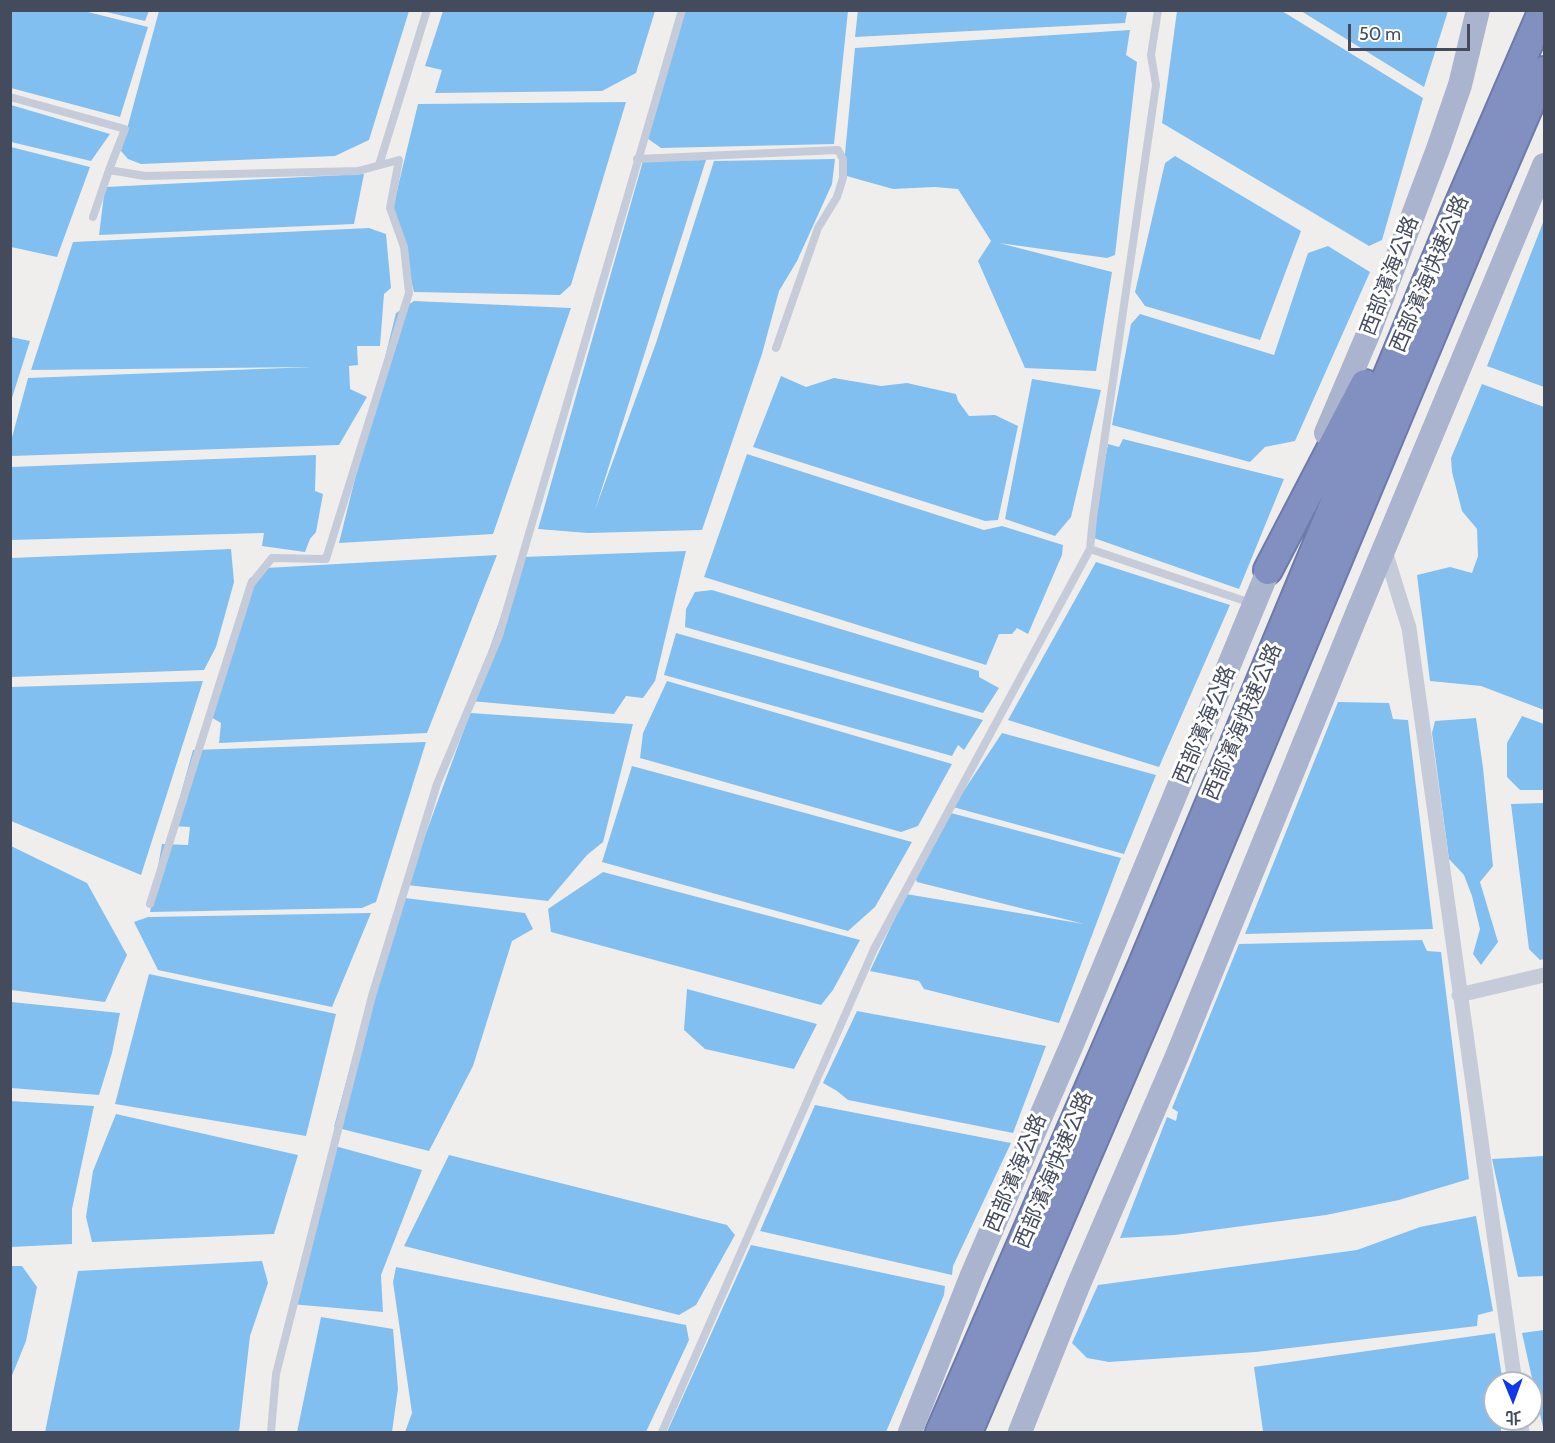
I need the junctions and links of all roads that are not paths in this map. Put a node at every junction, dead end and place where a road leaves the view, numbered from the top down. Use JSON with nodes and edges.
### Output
{"nodes":[{"id":1,"x":427,"y":10,"type":"edge"},
{"id":2,"x":682,"y":10,"type":"edge"},
{"id":3,"x":1158,"y":10,"type":"edge"},
{"id":4,"x":1478,"y":10,"type":"edge"},
{"id":5,"x":1542,"y":10,"type":"edge"},
{"id":6,"x":1545,"y":71,"type":"edge"},
{"id":7,"x":10,"y":97,"type":"edge"},
{"id":8,"x":637,"y":159,"type":"junction"},
{"id":9,"x":379,"y":165,"type":"junction"},
{"id":10,"x":1545,"y":165,"type":"edge"},
{"id":11,"x":109,"y":170,"type":"junction"},
{"id":12,"x":93,"y":217,"type":"dead end"},
{"id":13,"x":776,"y":348,"type":"dead end"},
{"id":14,"x":1384,"y":548,"type":"junction"},
{"id":15,"x":1090,"y":549,"type":"junction"},
{"id":16,"x":1268,"y":570,"type":"junction"},
{"id":17,"x":1255,"y":604,"type":"junction"},
{"id":18,"x":150,"y":904,"type":"dead end"},
{"id":19,"x":1545,"y":975,"type":"edge"},
{"id":20,"x":1459,"y":995,"type":"junction"},
{"id":21,"x":1513,"y":1371,"type":"edge"},
{"id":22,"x":271,"y":1432,"type":"edge"},
{"id":23,"x":662,"y":1432,"type":"edge"},
{"id":24,"x":910,"y":1432,"type":"edge"},
{"id":25,"x":940,"y":1432,"type":"edge"},
{"id":26,"x":968,"y":1432,"type":"edge"},
{"id":27,"x":1020,"y":1432,"type":"edge"}],
"edges":[{"from":1,"to":9,"type":"lane"},
{"from":2,"to":8,"type":"lane"},
{"from":3,"to":15,"type":"lane"},
{"from":4,"to":16,"type":"main road","name":"西部濱海公路"},
{"from":5,"to":16,"type":"highway"},
{"from":5,"to":25,"type":"highway","name":"西部濱海快速公路"},
{"from":6,"to":26,"type":"highway","name":"西部濱海快速公路"},
{"from":7,"to":11,"type":"lane"},
{"from":8,"to":13,"type":"lane"},
{"from":8,"to":22,"type":"lane"},
{"from":9,"to":11,"type":"lane"},
{"from":9,"to":18,"type":"lane"},
{"from":10,"to":14,"type":"main road"},
{"from":11,"to":12,"type":"lane"},
{"from":14,"to":20,"type":"street"},
{"from":14,"to":27,"type":"main road"},
{"from":15,"to":17,"type":"lane"},
{"from":15,"to":23,"type":"lane"},
{"from":16,"to":17,"type":"main road","name":"西部濱海公路"},
{"from":17,"to":24,"type":"main road","name":"西部濱海公路"},
{"from":19,"to":20,"type":"street"},
{"from":20,"to":21,"type":"street"}]}
